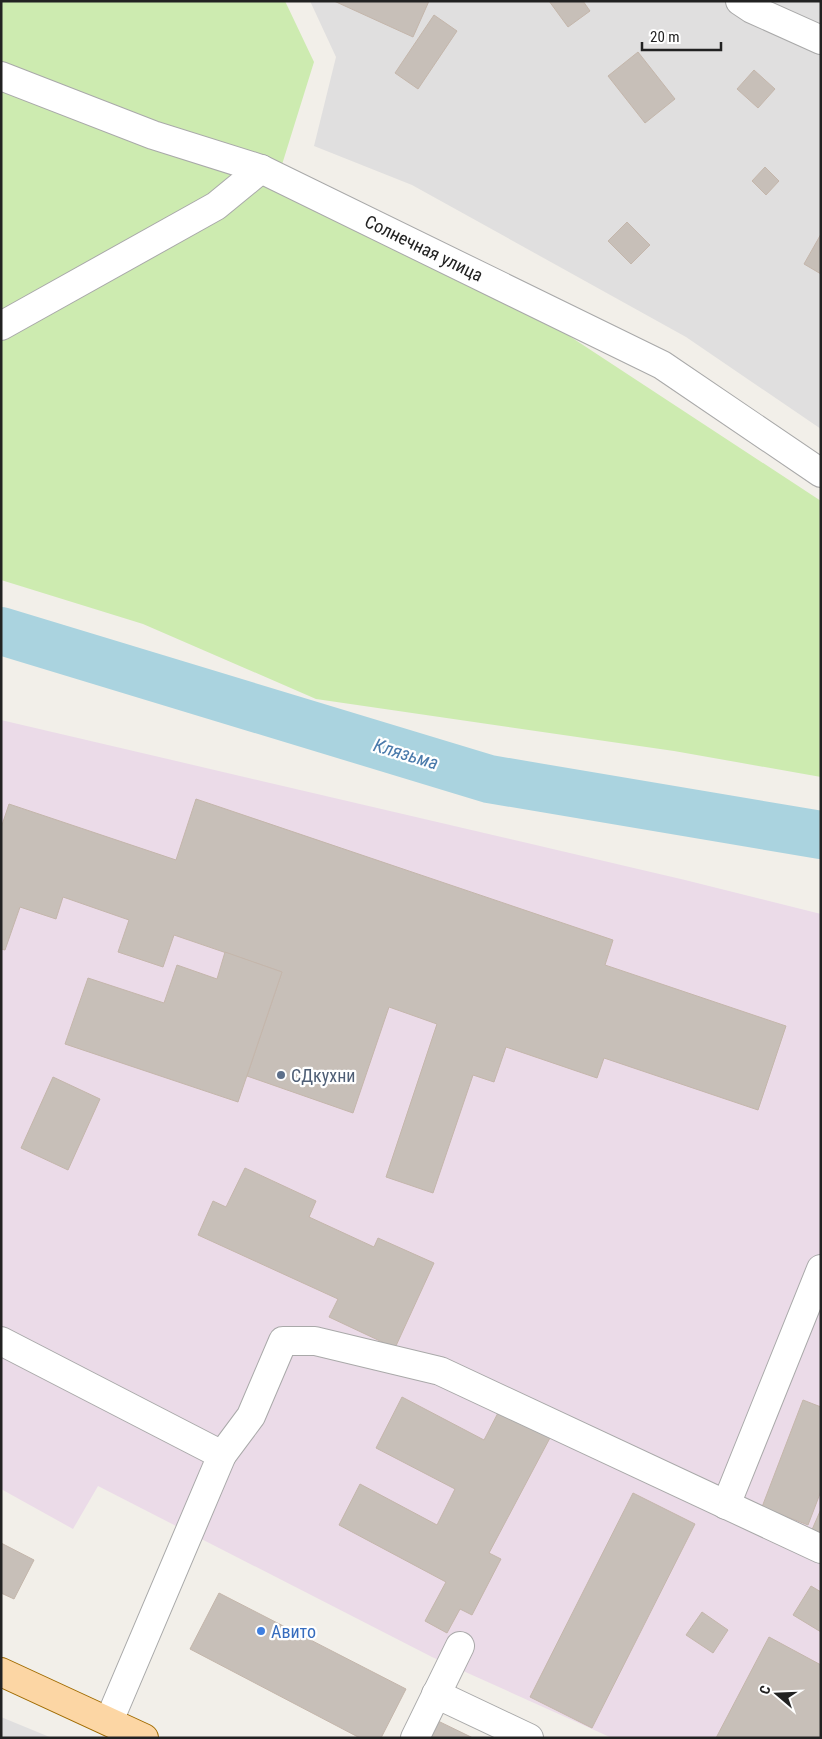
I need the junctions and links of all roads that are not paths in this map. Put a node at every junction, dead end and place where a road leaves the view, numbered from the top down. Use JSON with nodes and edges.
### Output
{"nodes":[{"id":1,"x":740,"y":1,"type":"edge"},
{"id":2,"x":821,"y":40,"type":"edge"},
{"id":3,"x":1,"y":76,"type":"edge"},
{"id":4,"x":261,"y":169,"type":"junction"},
{"id":5,"x":1,"y":326,"type":"edge"},
{"id":6,"x":821,"y":473,"type":"edge"},
{"id":7,"x":821,"y":1269,"type":"edge"},
{"id":8,"x":1,"y":1340,"type":"edge"},
{"id":9,"x":222,"y":1455,"type":"junction"},
{"id":10,"x":726,"y":1505,"type":"junction"},
{"id":11,"x":821,"y":1549,"type":"edge"},
{"id":12,"x":460,"y":1646,"type":"dead end"},
{"id":13,"x":1,"y":1672,"type":"edge"},
{"id":14,"x":436,"y":1694,"type":"junction"},
{"id":15,"x":109,"y":1721,"type":"junction"},
{"id":16,"x":144,"y":1738,"type":"edge"},
{"id":17,"x":415,"y":1738,"type":"edge"},
{"id":18,"x":529,"y":1738,"type":"edge"}],
"edges":[{"from":1,"to":2,"type":"street"},
{"from":3,"to":4,"type":"street","name":"Солнечная улица"},
{"from":4,"to":5,"type":"street"},
{"from":4,"to":6,"type":"street","name":"Солнечная улица"},
{"from":7,"to":10,"type":"street"},
{"from":8,"to":9,"type":"street"},
{"from":9,"to":10,"type":"street"},
{"from":9,"to":15,"type":"street"},
{"from":10,"to":11,"type":"street"},
{"from":12,"to":14,"type":"street"},
{"from":13,"to":15,"type":"main road"},
{"from":14,"to":17,"type":"street"},
{"from":14,"to":18,"type":"street"},
{"from":15,"to":16,"type":"main road"}]}
